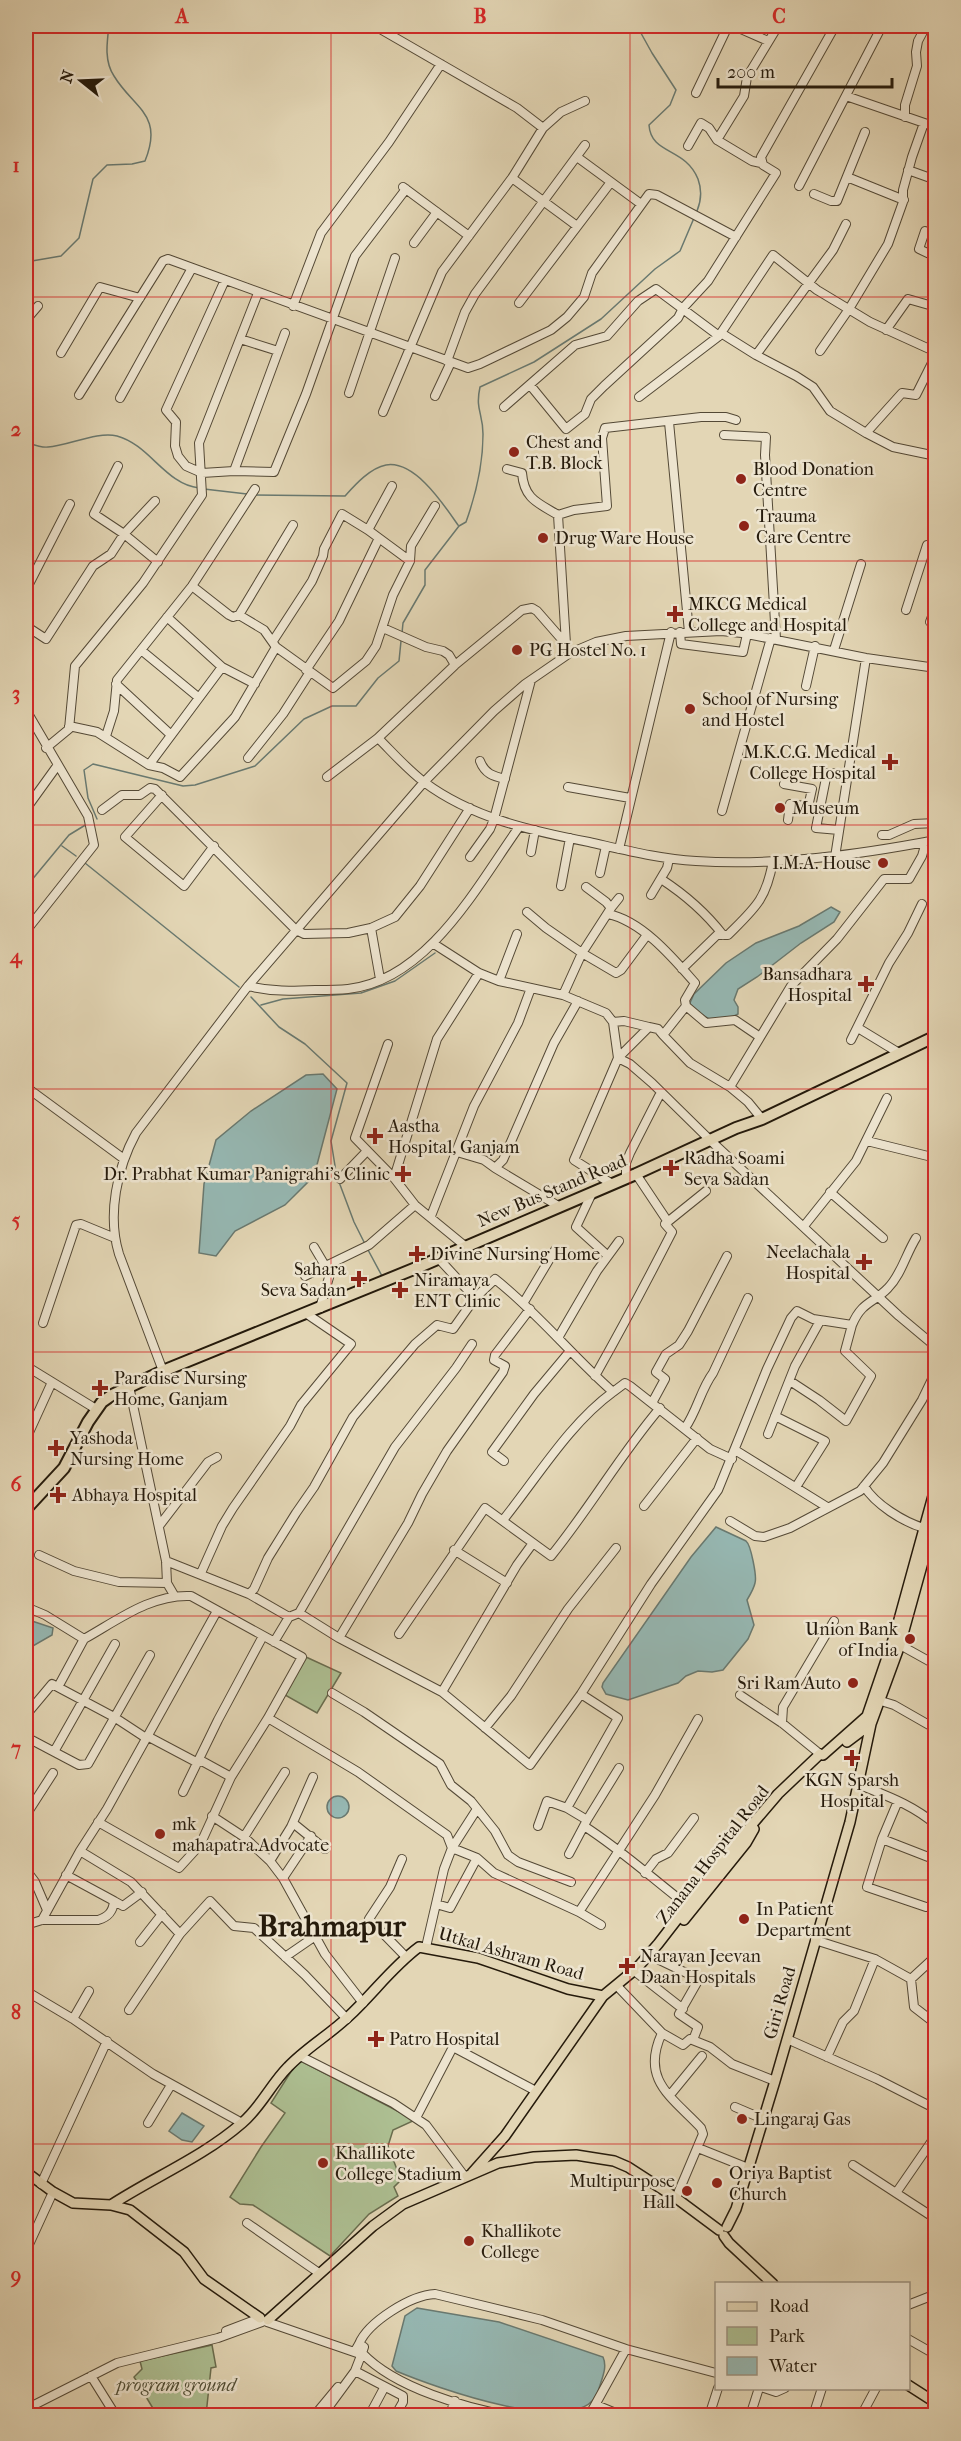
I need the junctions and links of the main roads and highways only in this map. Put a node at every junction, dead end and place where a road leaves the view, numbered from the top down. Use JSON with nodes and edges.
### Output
{"nodes":[{"id":1,"x":936,"y":1036,"type":"edge"},
{"id":2,"x":936,"y":1485,"type":"edge"},
{"id":3,"x":26,"y":1509,"type":"edge"},
{"id":4,"x":936,"y":1515,"type":"edge"},
{"id":5,"x":869,"y":1720,"type":"junction"},
{"id":6,"x":821,"y":1756,"type":"junction"},
{"id":7,"x":615,"y":1988,"type":"junction"},
{"id":8,"x":603,"y":1996,"type":"junction"},
{"id":9,"x":492,"y":2153,"type":"junction"},
{"id":10,"x":498,"y":2163,"type":"junction"},
{"id":11,"x":26,"y":2172,"type":"edge"},
{"id":12,"x":468,"y":2175,"type":"junction"},
{"id":13,"x":111,"y":2205,"type":"junction"},
{"id":14,"x":724,"y":2231,"type":"junction"},
{"id":15,"x":772,"y":2282,"type":"edge"},
{"id":16,"x":910,"y":2386,"type":"edge"},
{"id":17,"x":936,"y":2403,"type":"edge"}],
"edges":[{"from":1,"to":3,"type":"highway","name":"New Bus Stand Road"},
{"from":2,"to":5,"type":"main road"},
{"from":4,"to":5,"type":"main road"},
{"from":5,"to":6,"type":"main road"},
{"from":5,"to":14,"type":"main road","name":"Giri Road"},
{"from":6,"to":7,"type":"main road"},
{"from":6,"to":7,"type":"main road","name":"Zanana Hospital Road"},
{"from":7,"to":8,"type":"main road","name":"Zanana Hospital Road"},
{"from":8,"to":9,"type":"main road"},
{"from":8,"to":13,"type":"main road","name":"Utkal Ashram Road"},
{"from":9,"to":10,"type":"main road"},
{"from":9,"to":12,"type":"main road"},
{"from":10,"to":12,"type":"main road"},
{"from":10,"to":14,"type":"main road"},
{"from":11,"to":13,"type":"main road"},
{"from":12,"to":13,"type":"main road"},
{"from":14,"to":15,"type":"main road"},
{"from":16,"to":17,"type":"main road"}]}
